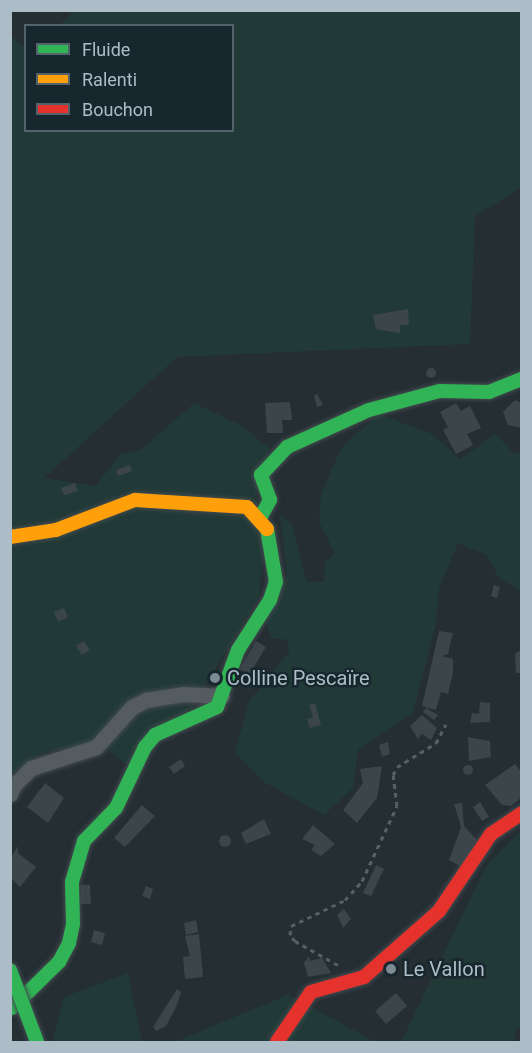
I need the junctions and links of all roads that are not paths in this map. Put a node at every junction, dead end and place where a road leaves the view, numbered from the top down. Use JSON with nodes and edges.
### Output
{"nodes":[{"id":1,"x":522,"y":379,"type":"edge"},
{"id":2,"x":260,"y":518,"type":"junction"},
{"id":3,"x":10,"y":537,"type":"edge"},
{"id":4,"x":222,"y":696,"type":"junction"},
{"id":5,"x":10,"y":794,"type":"edge"},
{"id":6,"x":522,"y":813,"type":"edge"},
{"id":7,"x":10,"y":970,"type":"edge"},
{"id":8,"x":10,"y":1009,"type":"edge"},
{"id":9,"x":37,"y":1042,"type":"edge"},
{"id":10,"x":277,"y":1042,"type":"edge"}],
"edges":[{"from":1,"to":2,"type":"main road"},
{"from":2,"to":3,"type":"main road"},
{"from":2,"to":4,"type":"main road"},
{"from":4,"to":5,"type":"street"},
{"from":4,"to":8,"type":"main road"},
{"from":6,"to":10,"type":"main road"},
{"from":7,"to":9,"type":"main road","bridge":true}]}
